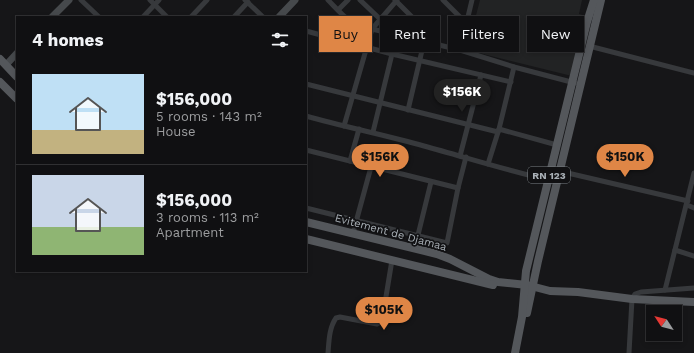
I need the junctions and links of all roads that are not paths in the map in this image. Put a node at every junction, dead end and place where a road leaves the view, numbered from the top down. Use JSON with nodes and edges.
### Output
{"nodes":[{"id":1,"x":69,"y":0,"type":"edge"},
{"id":2,"x":82,"y":0,"type":"edge"},
{"id":3,"x":150,"y":0,"type":"edge"},
{"id":4,"x":159,"y":0,"type":"edge"},
{"id":5,"x":207,"y":0,"type":"edge"},
{"id":6,"x":295,"y":0,"type":"edge"},
{"id":7,"x":328,"y":0,"type":"edge"},
{"id":8,"x":348,"y":0,"type":"edge"},
{"id":9,"x":360,"y":0,"type":"edge"},
{"id":10,"x":396,"y":0,"type":"edge"},
{"id":11,"x":443,"y":0,"type":"edge"},
{"id":12,"x":472,"y":0,"type":"edge"},
{"id":13,"x":594,"y":0,"type":"edge"},
{"id":14,"x":600,"y":0,"type":"edge"},
{"id":15,"x":247,"y":1,"type":"edge"},
{"id":16,"x":155,"y":5,"type":"junction"},
{"id":17,"x":338,"y":10,"type":"junction"},
{"id":18,"x":53,"y":16,"type":"edge"},
{"id":19,"x":98,"y":16,"type":"edge"},
{"id":20,"x":144,"y":16,"type":"edge"},
{"id":21,"x":167,"y":16,"type":"edge"},
{"id":22,"x":192,"y":16,"type":"edge"},
{"id":23,"x":235,"y":16,"type":"edge"},
{"id":24,"x":262,"y":16,"type":"edge"},
{"id":25,"x":281,"y":16,"type":"edge"},
{"id":26,"x":345,"y":16,"type":"edge"},
{"id":27,"x":383,"y":16,"type":"edge"},
{"id":28,"x":459,"y":16,"type":"edge"},
{"id":29,"x":469,"y":16,"type":"edge"},
{"id":30,"x":380,"y":19,"type":"joint"},
{"id":31,"x":372,"y":28,"type":"joint"},
{"id":32,"x":380,"y":30,"type":"edge"},
{"id":33,"x":307,"y":31,"type":"edge"},
{"id":34,"x":319,"y":35,"type":"edge"},
{"id":35,"x":441,"y":46,"type":"joint"},
{"id":36,"x":589,"y":46,"type":"junction"},
{"id":37,"x":448,"y":47,"type":"edge"},
{"id":38,"x":372,"y":49,"type":"edge"},
{"id":39,"x":366,"y":52,"type":"edge"},
{"id":40,"x":422,"y":52,"type":"edge"},
{"id":41,"x":466,"y":52,"type":"edge"},
{"id":42,"x":16,"y":54,"type":"edge"},
{"id":43,"x":392,"y":54,"type":"junction"},
{"id":44,"x":421,"y":61,"type":"junction"},
{"id":45,"x":3,"y":62,"type":"edge"},
{"id":46,"x":514,"y":67,"type":"junction"},
{"id":47,"x":694,"y":73,"type":"edge"},
{"id":48,"x":481,"y":75,"type":"junction"},
{"id":49,"x":16,"y":76,"type":"edge"},
{"id":50,"x":0,"y":82,"type":"edge"},
{"id":51,"x":511,"y":82,"type":"junction"},
{"id":52,"x":576,"y":83,"type":"junction"},
{"id":53,"x":307,"y":84,"type":"edge"},
{"id":54,"x":353,"y":96,"type":"junction"},
{"id":55,"x":16,"y":98,"type":"edge"},
{"id":56,"x":380,"y":103,"type":"junction"},
{"id":57,"x":408,"y":110,"type":"junction"},
{"id":58,"x":307,"y":116,"type":"edge"},
{"id":59,"x":468,"y":124,"type":"junction"},
{"id":60,"x":344,"y":126,"type":"junction"},
{"id":61,"x":359,"y":129,"type":"junction"},
{"id":62,"x":499,"y":131,"type":"junction"},
{"id":63,"x":373,"y":132,"type":"junction"},
{"id":64,"x":557,"y":144,"type":"junction"},
{"id":65,"x":307,"y":150,"type":"edge"},
{"id":66,"x":460,"y":156,"type":"junction"},
{"id":67,"x":466,"y":158,"type":"junction"},
{"id":68,"x":350,"y":161,"type":"junction"},
{"id":69,"x":488,"y":164,"type":"junction"},
{"id":70,"x":371,"y":167,"type":"junction"},
{"id":71,"x":559,"y":171,"type":"junction"},
{"id":72,"x":694,"y":173,"type":"edge"},
{"id":73,"x":548,"y":180,"type":"junction"},
{"id":74,"x":431,"y":182,"type":"junction"},
{"id":75,"x":557,"y":182,"type":"junction"},
{"id":76,"x":458,"y":188,"type":"junction"},
{"id":77,"x":687,"y":203,"type":"junction"},
{"id":78,"x":307,"y":208,"type":"edge"},
{"id":79,"x":694,"y":208,"type":"edge"},
{"id":80,"x":357,"y":220,"type":"junction"},
{"id":81,"x":307,"y":222,"type":"edge"},
{"id":82,"x":353,"y":233,"type":"junction"},
{"id":83,"x":418,"y":235,"type":"junction"},
{"id":84,"x":307,"y":239,"type":"edge"},
{"id":85,"x":675,"y":250,"type":"junction"},
{"id":86,"x":694,"y":256,"type":"edge"},
{"id":87,"x":392,"y":260,"type":"junction"},
{"id":88,"x":694,"y":288,"type":"edge"},
{"id":89,"x":529,"y":290,"type":"junction"},
{"id":90,"x":665,"y":290,"type":"junction"},
{"id":91,"x":632,"y":299,"type":"junction"},
{"id":92,"x":694,"y":302,"type":"edge"},
{"id":93,"x":328,"y":353,"type":"edge"},
{"id":94,"x":516,"y":353,"type":"edge"},
{"id":95,"x":520,"y":353,"type":"edge"},
{"id":96,"x":629,"y":353,"type":"edge"}],
"edges":[{"from":1,"to":18,"type":"street"},
{"from":2,"to":19,"type":"street"},
{"from":3,"to":16,"type":"street"},
{"from":4,"to":16,"type":"street"},
{"from":5,"to":22,"type":"street"},
{"from":6,"to":25,"type":"street"},
{"from":7,"to":17,"type":"street"},
{"from":8,"to":17,"type":"street"},
{"from":9,"to":30,"type":"street"},
{"from":10,"to":27,"type":"street"},
{"from":10,"to":35,"type":"street"},
{"from":11,"to":28,"type":"street"},
{"from":12,"to":29,"type":"street"},
{"from":13,"to":52,"type":"main road","number":"RN 123"},
{"from":14,"to":36,"type":"main road","number":"RN 123"},
{"from":15,"to":23,"type":"street"},
{"from":15,"to":24,"type":"street"},
{"from":16,"to":20,"type":"street"},
{"from":16,"to":21,"type":"street"},
{"from":17,"to":26,"type":"street"},
{"from":30,"to":31,"type":"street"},
{"from":31,"to":32,"type":"street"},
{"from":33,"to":34,"type":"street"},
{"from":35,"to":37,"type":"street"},
{"from":36,"to":47,"type":"street"},
{"from":36,"to":52,"type":"main road","number":"RN 123"},
{"from":38,"to":43,"type":"street"},
{"from":39,"to":54,"type":"street"},
{"from":40,"to":44,"type":"street"},
{"from":41,"to":46,"type":"street"},
{"from":42,"to":45,"type":"street"},
{"from":43,"to":44,"type":"street"},
{"from":43,"to":56,"type":"street"},
{"from":44,"to":48,"type":"street"},
{"from":44,"to":57,"type":"street"},
{"from":45,"to":49,"type":"main road"},
{"from":46,"to":51,"type":"street"},
{"from":46,"to":52,"type":"street"},
{"from":48,"to":51,"type":"street"},
{"from":48,"to":59,"type":"street"},
{"from":50,"to":55,"type":"main road"},
{"from":51,"to":62,"type":"street"},
{"from":52,"to":64,"type":"main road","number":"RN 123"},
{"from":52,"to":71,"type":"main road","number":"RN 123"},
{"from":53,"to":54,"type":"street"},
{"from":54,"to":56,"type":"street"},
{"from":54,"to":60,"type":"street"},
{"from":56,"to":57,"type":"street"},
{"from":56,"to":63,"type":"street"},
{"from":57,"to":59,"type":"street"},
{"from":58,"to":60,"type":"street"},
{"from":59,"to":62,"type":"street"},
{"from":59,"to":66,"type":"street"},
{"from":60,"to":61,"type":"street"},
{"from":61,"to":63,"type":"street"},
{"from":61,"to":68,"type":"street"},
{"from":62,"to":64,"type":"street"},
{"from":62,"to":69,"type":"street"},
{"from":63,"to":66,"type":"street"},
{"from":64,"to":73,"type":"main road","number":"RN 123"},
{"from":65,"to":68,"type":"street"},
{"from":66,"to":67,"type":"street"},
{"from":67,"to":69,"type":"street"},
{"from":67,"to":76,"type":"street"},
{"from":68,"to":70,"type":"street"},
{"from":69,"to":73,"type":"street"},
{"from":70,"to":74,"type":"street"},
{"from":70,"to":80,"type":"street"},
{"from":71,"to":75,"type":"main road","number":"RN 123"},
{"from":71,"to":77,"type":"street"},
{"from":72,"to":77,"type":"street"},
{"from":73,"to":75,"type":"street"},
{"from":73,"to":89,"type":"main road","number":"RN 123"},
{"from":74,"to":76,"type":"street"},
{"from":74,"to":83,"type":"street"},
{"from":75,"to":89,"type":"main road","number":"RN 123"},
{"from":76,"to":83,"type":"street"},
{"from":77,"to":79,"type":"street"},
{"from":77,"to":85,"type":"street"},
{"from":78,"to":80,"type":"street"},
{"from":80,"to":82,"type":"street"},
{"from":80,"to":83,"type":"street"},
{"from":81,"to":82,"type":"main road","name":"Evitement de Djamaa"},
{"from":82,"to":89,"type":"main road","name":"Evitement de Djamaa"},
{"from":84,"to":87,"type":"main road","name":"Evitement de Djamaa"},
{"from":85,"to":86,"type":"street"},
{"from":85,"to":90,"type":"street"},
{"from":87,"to":89,"type":"main road","name":"Evitement de Djamaa"},
{"from":87,"to":93,"type":"street"},
{"from":88,"to":90,"type":"street"},
{"from":89,"to":91,"type":"main road","name":"Evitement de Djamaa"},
{"from":89,"to":94,"type":"main road","number":"RN 123"},
{"from":89,"to":95,"type":"main road","number":"RN 123"},
{"from":90,"to":91,"type":"street"},
{"from":91,"to":92,"type":"main road","name":"Evitement de Djamaa"},
{"from":91,"to":96,"type":"street"}]}
